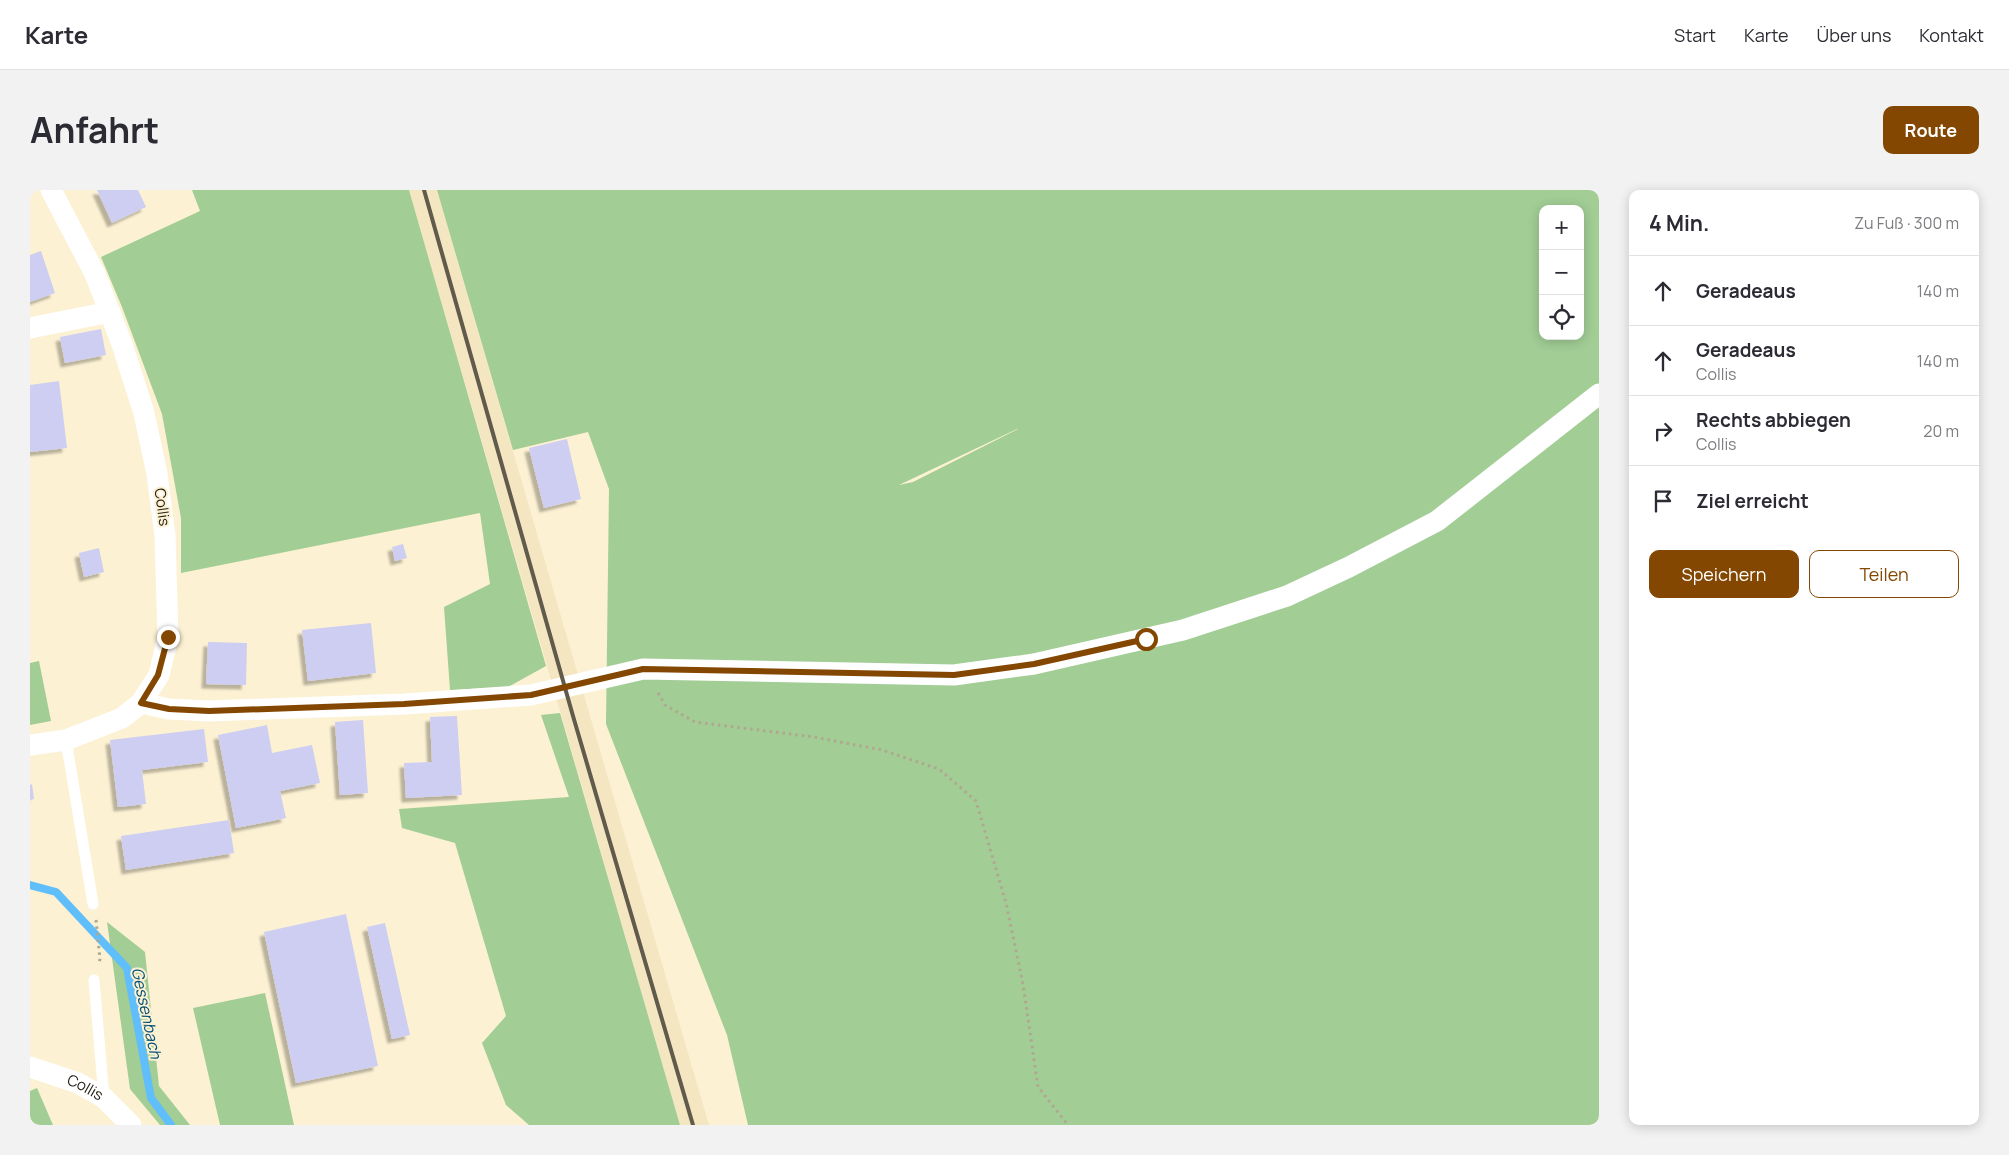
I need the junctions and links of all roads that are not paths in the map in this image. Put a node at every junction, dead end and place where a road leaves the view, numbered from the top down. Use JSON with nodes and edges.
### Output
{"nodes":[{"id":1,"x":50,"y":190,"type":"edge"},
{"id":2,"x":110,"y":312,"type":"junction"},
{"id":3,"x":30,"y":328,"type":"edge"},
{"id":4,"x":1599,"y":394,"type":"edge"},
{"id":5,"x":141,"y":703,"type":"junction"},
{"id":6,"x":66,"y":740,"type":"junction"},
{"id":7,"x":30,"y":745,"type":"edge"},
{"id":8,"x":93,"y":904,"type":"dead end"},
{"id":9,"x":94,"y":980,"type":"dead end"},
{"id":10,"x":30,"y":1067,"type":"edge"},
{"id":11,"x":104,"y":1098,"type":"junction"},
{"id":12,"x":131,"y":1125,"type":"edge"}],
"edges":[{"from":1,"to":2,"type":"street","name":"Collis"},
{"from":2,"to":3,"type":"street"},
{"from":2,"to":5,"type":"street","name":"Collis"},
{"from":4,"to":5,"type":"street"},
{"from":5,"to":6,"type":"street","name":"Collis"},
{"from":6,"to":7,"type":"street","name":"Collis"},
{"from":6,"to":8,"type":"lane"},
{"from":9,"to":11,"type":"lane"},
{"from":10,"to":11,"type":"street","name":"Collis"},
{"from":11,"to":12,"type":"street","name":"Collis"}]}
